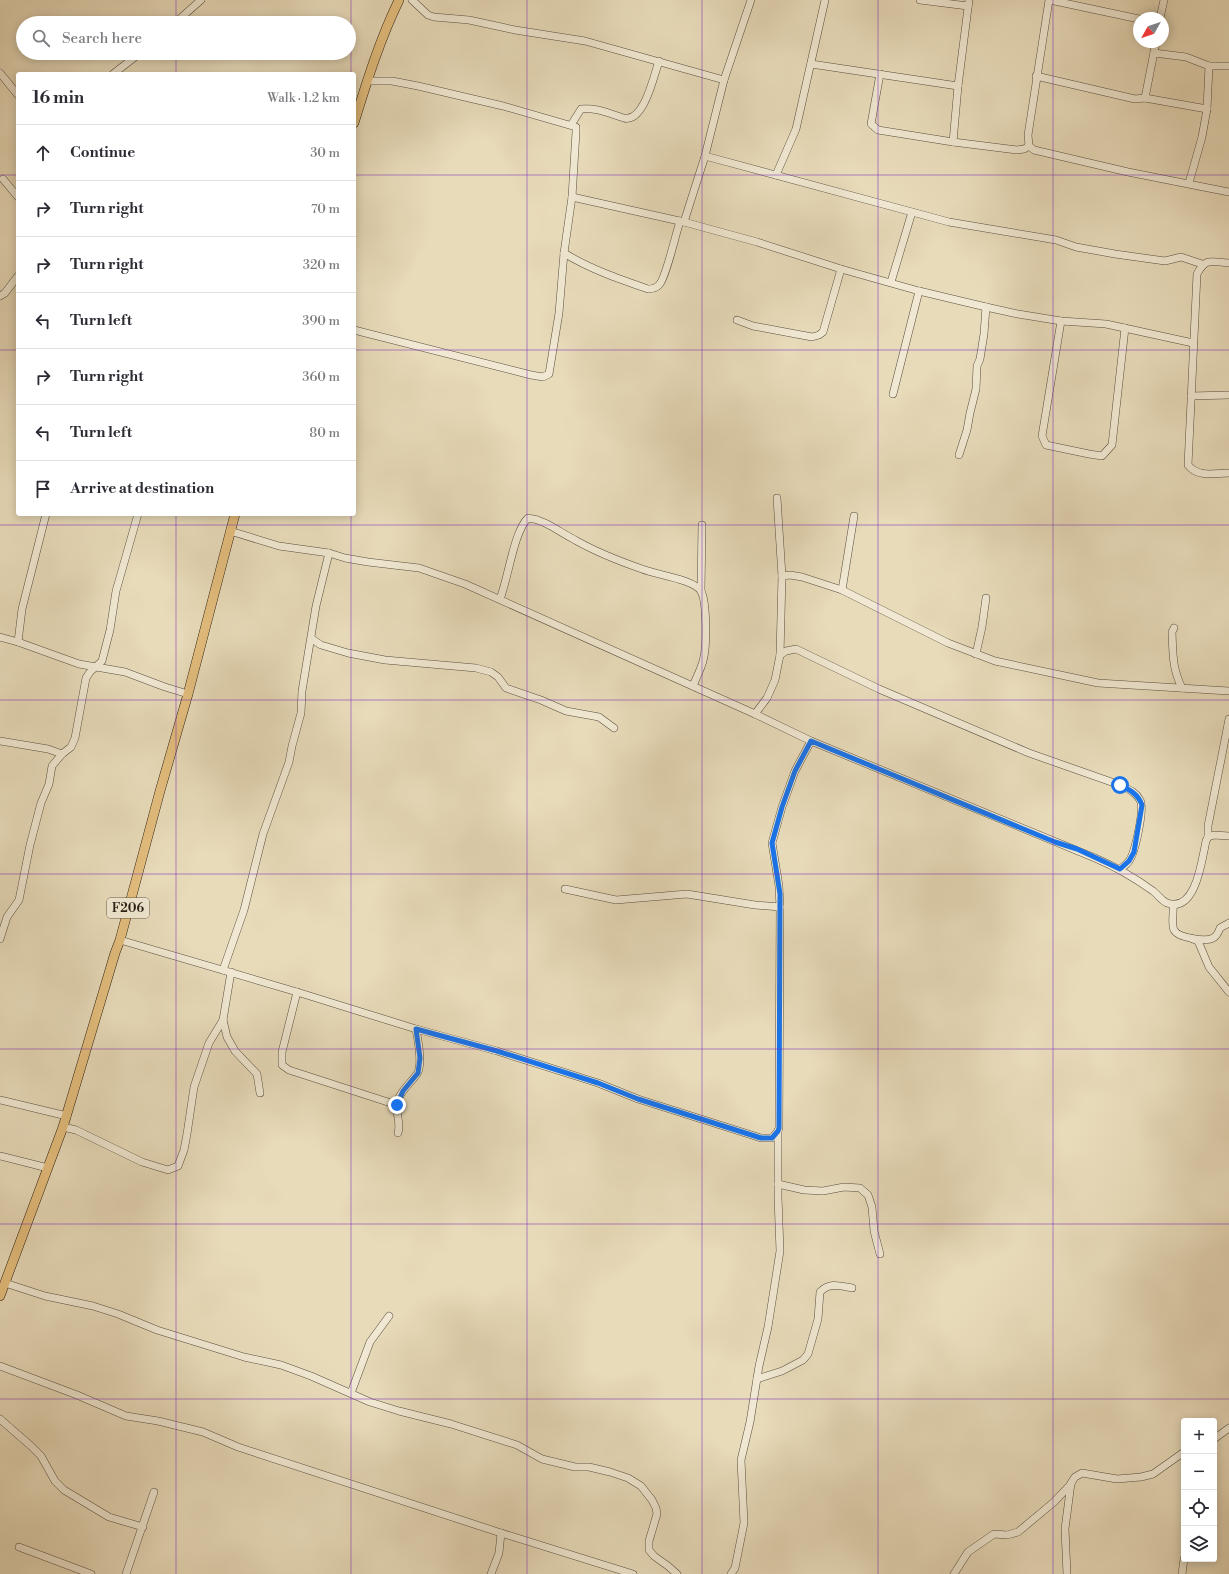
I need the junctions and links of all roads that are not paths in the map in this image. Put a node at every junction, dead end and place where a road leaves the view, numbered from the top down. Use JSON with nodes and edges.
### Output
{"nodes":[{"id":1,"x":201,"y":0,"type":"edge"},
{"id":2,"x":399,"y":0,"type":"edge"},
{"id":3,"x":412,"y":0,"type":"edge"},
{"id":4,"x":751,"y":0,"type":"edge"},
{"id":5,"x":825,"y":0,"type":"edge"},
{"id":6,"x":920,"y":0,"type":"edge"},
{"id":7,"x":1049,"y":0,"type":"edge"},
{"id":8,"x":1164,"y":0,"type":"edge"},
{"id":9,"x":969,"y":3,"type":"edge"},
{"id":10,"x":1161,"y":12,"type":"edge"},
{"id":11,"x":183,"y":16,"type":"edge"},
{"id":12,"x":1133,"y":18,"type":"edge"},
{"id":13,"x":1155,"y":48,"type":"edge"},
{"id":14,"x":1154,"y":53,"type":"junction"},
{"id":15,"x":131,"y":60,"type":"edge"},
{"id":16,"x":659,"y":61,"type":"junction"},
{"id":17,"x":811,"y":64,"type":"junction"},
{"id":18,"x":1209,"y":66,"type":"junction"},
{"id":19,"x":1229,"y":66,"type":"edge"},
{"id":20,"x":116,"y":72,"type":"edge"},
{"id":21,"x":0,"y":74,"type":"edge"},
{"id":22,"x":880,"y":74,"type":"junction"},
{"id":23,"x":1036,"y":76,"type":"junction"},
{"id":24,"x":724,"y":80,"type":"junction"},
{"id":25,"x":367,"y":81,"type":"junction"},
{"id":26,"x":958,"y":86,"type":"junction"},
{"id":27,"x":16,"y":93,"type":"edge"},
{"id":28,"x":1145,"y":98,"type":"junction"},
{"id":29,"x":1208,"y":109,"type":"junction"},
{"id":30,"x":356,"y":117,"type":"edge"},
{"id":31,"x":571,"y":125,"type":"junction"},
{"id":32,"x":953,"y":142,"type":"junction"},
{"id":33,"x":1029,"y":146,"type":"junction"},
{"id":34,"x":705,"y":156,"type":"junction"},
{"id":35,"x":776,"y":175,"type":"junction"},
{"id":36,"x":2,"y":179,"type":"dead end"},
{"id":37,"x":1189,"y":183,"type":"junction"},
{"id":38,"x":1229,"y":192,"type":"edge"},
{"id":39,"x":16,"y":195,"type":"edge"},
{"id":40,"x":572,"y":197,"type":"junction"},
{"id":41,"x":912,"y":212,"type":"junction"},
{"id":42,"x":682,"y":222,"type":"junction"},
{"id":43,"x":564,"y":253,"type":"junction"},
{"id":44,"x":1229,"y":263,"type":"edge"},
{"id":45,"x":1202,"y":264,"type":"junction"},
{"id":46,"x":841,"y":269,"type":"junction"},
{"id":47,"x":16,"y":278,"type":"edge"},
{"id":48,"x":891,"y":282,"type":"junction"},
{"id":49,"x":919,"y":291,"type":"junction"},
{"id":50,"x":2,"y":295,"type":"edge"},
{"id":51,"x":986,"y":307,"type":"junction"},
{"id":52,"x":736,"y":320,"type":"dead end"},
{"id":53,"x":1061,"y":321,"type":"junction"},
{"id":54,"x":1125,"y":328,"type":"junction"},
{"id":55,"x":356,"y":331,"type":"edge"},
{"id":56,"x":1193,"y":343,"type":"junction"},
{"id":57,"x":892,"y":394,"type":"dead end"},
{"id":58,"x":1229,"y":394,"type":"edge"},
{"id":59,"x":1191,"y":396,"type":"junction"},
{"id":60,"x":959,"y":455,"type":"dead end"},
{"id":61,"x":1229,"y":473,"type":"edge"},
{"id":62,"x":777,"y":498,"type":"dead end"},
{"id":63,"x":45,"y":516,"type":"edge"},
{"id":64,"x":137,"y":516,"type":"edge"},
{"id":65,"x":234,"y":516,"type":"edge"},
{"id":66,"x":854,"y":516,"type":"dead end"},
{"id":67,"x":702,"y":525,"type":"dead end"},
{"id":68,"x":230,"y":531,"type":"junction"},
{"id":69,"x":329,"y":553,"type":"junction"},
{"id":70,"x":782,"y":576,"type":"junction"},
{"id":71,"x":842,"y":590,"type":"junction"},
{"id":72,"x":701,"y":591,"type":"junction"},
{"id":73,"x":986,"y":598,"type":"dead end"},
{"id":74,"x":500,"y":599,"type":"junction"},
{"id":75,"x":1174,"y":628,"type":"dead end"},
{"id":76,"x":0,"y":637,"type":"edge"},
{"id":77,"x":312,"y":639,"type":"junction"},
{"id":78,"x":18,"y":642,"type":"junction"},
{"id":79,"x":976,"y":654,"type":"junction"},
{"id":80,"x":780,"y":655,"type":"junction"},
{"id":81,"x":94,"y":667,"type":"junction"},
{"id":82,"x":693,"y":686,"type":"junction"},
{"id":83,"x":1182,"y":688,"type":"junction"},
{"id":84,"x":1229,"y":691,"type":"edge"},
{"id":85,"x":188,"y":694,"type":"junction"},
{"id":86,"x":755,"y":714,"type":"junction"},
{"id":87,"x":1229,"y":719,"type":"edge"},
{"id":88,"x":614,"y":728,"type":"dead end"},
{"id":89,"x":0,"y":741,"type":"edge"},
{"id":90,"x":811,"y":741,"type":"junction"},
{"id":91,"x":62,"y":754,"type":"junction"},
{"id":92,"x":1229,"y":836,"type":"edge"},
{"id":93,"x":1208,"y":837,"type":"junction"},
{"id":94,"x":1120,"y":869,"type":"junction"},
{"id":95,"x":565,"y":890,"type":"dead end"},
{"id":96,"x":1173,"y":905,"type":"junction"},
{"id":97,"x":780,"y":907,"type":"junction"},
{"id":98,"x":1229,"y":924,"type":"edge"},
{"id":99,"x":1191,"y":938,"type":"junction"},
{"id":100,"x":0,"y":939,"type":"edge"},
{"id":101,"x":120,"y":940,"type":"junction"},
{"id":102,"x":223,"y":970,"type":"junction"},
{"id":103,"x":231,"y":972,"type":"junction"},
{"id":104,"x":297,"y":992,"type":"junction"},
{"id":105,"x":1229,"y":992,"type":"edge"},
{"id":106,"x":223,"y":1020,"type":"junction"},
{"id":107,"x":416,"y":1029,"type":"junction"},
{"id":108,"x":260,"y":1093,"type":"dead end"},
{"id":109,"x":0,"y":1100,"type":"edge"},
{"id":110,"x":397,"y":1105,"type":"junction"},
{"id":111,"x":67,"y":1116,"type":"junction"},
{"id":112,"x":63,"y":1127,"type":"junction"},
{"id":113,"x":778,"y":1131,"type":"junction"},
{"id":114,"x":398,"y":1133,"type":"dead end"},
{"id":115,"x":0,"y":1156,"type":"edge"},
{"id":116,"x":48,"y":1168,"type":"junction"},
{"id":117,"x":778,"y":1184,"type":"junction"},
{"id":118,"x":880,"y":1254,"type":"dead end"},
{"id":119,"x":5,"y":1283,"type":"junction"},
{"id":120,"x":852,"y":1288,"type":"dead end"},
{"id":121,"x":0,"y":1296,"type":"edge"},
{"id":122,"x":389,"y":1316,"type":"dead end"},
{"id":123,"x":0,"y":1366,"type":"edge"},
{"id":124,"x":757,"y":1379,"type":"junction"},
{"id":125,"x":351,"y":1393,"type":"junction"},
{"id":126,"x":0,"y":1419,"type":"edge"},
{"id":127,"x":1229,"y":1428,"type":"edge"},
{"id":128,"x":1217,"y":1437,"type":"edge"},
{"id":129,"x":1181,"y":1454,"type":"edge"},
{"id":130,"x":1071,"y":1484,"type":"junction"},
{"id":131,"x":154,"y":1492,"type":"dead end"},
{"id":132,"x":143,"y":1527,"type":"junction"},
{"id":133,"x":501,"y":1533,"type":"junction"},
{"id":134,"x":19,"y":1547,"type":"dead end"},
{"id":135,"x":1184,"y":1562,"type":"edge"},
{"id":136,"x":91,"y":1574,"type":"edge"},
{"id":137,"x":126,"y":1574,"type":"edge"},
{"id":138,"x":491,"y":1574,"type":"edge"},
{"id":139,"x":633,"y":1574,"type":"edge"},
{"id":140,"x":677,"y":1574,"type":"edge"},
{"id":141,"x":731,"y":1574,"type":"edge"},
{"id":142,"x":954,"y":1574,"type":"edge"},
{"id":143,"x":1067,"y":1574,"type":"edge"},
{"id":144,"x":1182,"y":1574,"type":"edge"}],
"edges":[{"from":1,"to":11,"type":"street"},
{"from":2,"to":25,"type":"main road"},
{"from":3,"to":16,"type":"street"},
{"from":4,"to":24,"type":"street"},
{"from":5,"to":17,"type":"street"},
{"from":6,"to":9,"type":"street"},
{"from":7,"to":12,"type":"street"},
{"from":7,"to":23,"type":"street"},
{"from":8,"to":10,"type":"street"},
{"from":9,"to":26,"type":"street"},
{"from":13,"to":14,"type":"street"},
{"from":14,"to":18,"type":"street"},
{"from":14,"to":28,"type":"street"},
{"from":15,"to":20,"type":"street"},
{"from":16,"to":24,"type":"street"},
{"from":16,"to":31,"type":"street"},
{"from":17,"to":22,"type":"street"},
{"from":17,"to":35,"type":"street"},
{"from":18,"to":19,"type":"street"},
{"from":18,"to":29,"type":"street"},
{"from":21,"to":27,"type":"street"},
{"from":22,"to":26,"type":"street"},
{"from":22,"to":32,"type":"street"},
{"from":23,"to":28,"type":"street"},
{"from":23,"to":33,"type":"street"},
{"from":24,"to":34,"type":"street"},
{"from":25,"to":30,"type":"main road"},
{"from":25,"to":31,"type":"street"},
{"from":26,"to":32,"type":"street"},
{"from":28,"to":29,"type":"street"},
{"from":29,"to":37,"type":"street"},
{"from":31,"to":40,"type":"street"},
{"from":32,"to":33,"type":"street"},
{"from":33,"to":37,"type":"street"},
{"from":34,"to":35,"type":"street"},
{"from":34,"to":42,"type":"street"},
{"from":35,"to":41,"type":"street"},
{"from":36,"to":39,"type":"street"},
{"from":37,"to":38,"type":"street"},
{"from":40,"to":42,"type":"street"},
{"from":40,"to":43,"type":"street"},
{"from":41,"to":45,"type":"street"},
{"from":41,"to":48,"type":"street"},
{"from":42,"to":43,"type":"street"},
{"from":42,"to":46,"type":"street"},
{"from":43,"to":55,"type":"street"},
{"from":44,"to":45,"type":"street"},
{"from":45,"to":56,"type":"street"},
{"from":46,"to":48,"type":"street"},
{"from":46,"to":52,"type":"street"},
{"from":47,"to":50,"type":"street"},
{"from":48,"to":49,"type":"street"},
{"from":49,"to":51,"type":"street"},
{"from":49,"to":57,"type":"street"},
{"from":51,"to":53,"type":"street"},
{"from":51,"to":60,"type":"street"},
{"from":53,"to":54,"type":"street"},
{"from":53,"to":54,"type":"street"},
{"from":54,"to":56,"type":"street"},
{"from":56,"to":59,"type":"street"},
{"from":58,"to":59,"type":"street"},
{"from":59,"to":61,"type":"street"},
{"from":62,"to":70,"type":"street"},
{"from":63,"to":78,"type":"street"},
{"from":64,"to":81,"type":"street"},
{"from":65,"to":68,"type":"main road","number":"F206"},
{"from":66,"to":71,"type":"street"},
{"from":67,"to":72,"type":"street"},
{"from":68,"to":69,"type":"street"},
{"from":68,"to":85,"type":"main road","number":"F206"},
{"from":69,"to":74,"type":"street"},
{"from":69,"to":77,"type":"street"},
{"from":70,"to":71,"type":"street"},
{"from":70,"to":80,"type":"street"},
{"from":71,"to":79,"type":"street"},
{"from":72,"to":74,"type":"street"},
{"from":72,"to":82,"type":"street"},
{"from":73,"to":79,"type":"street"},
{"from":74,"to":82,"type":"street"},
{"from":75,"to":83,"type":"street"},
{"from":76,"to":78,"type":"street"},
{"from":77,"to":88,"type":"street"},
{"from":77,"to":102,"type":"street"},
{"from":78,"to":81,"type":"street"},
{"from":79,"to":83,"type":"street"},
{"from":80,"to":86,"type":"street"},
{"from":80,"to":94,"type":"street"},
{"from":81,"to":85,"type":"street"},
{"from":81,"to":91,"type":"street"},
{"from":82,"to":86,"type":"street"},
{"from":83,"to":84,"type":"street"},
{"from":85,"to":101,"type":"main road","number":"F206"},
{"from":86,"to":90,"type":"street"},
{"from":87,"to":93,"type":"street"},
{"from":89,"to":91,"type":"street"},
{"from":90,"to":94,"type":"street"},
{"from":90,"to":97,"type":"street"},
{"from":91,"to":100,"type":"street"},
{"from":92,"to":93,"type":"street"},
{"from":93,"to":96,"type":"street"},
{"from":94,"to":96,"type":"street"},
{"from":95,"to":97,"type":"street"},
{"from":96,"to":99,"type":"street"},
{"from":97,"to":113,"type":"street"},
{"from":98,"to":99,"type":"street"},
{"from":99,"to":105,"type":"street"},
{"from":101,"to":102,"type":"street"},
{"from":101,"to":111,"type":"main road","number":"F206"},
{"from":102,"to":103,"type":"street"},
{"from":103,"to":104,"type":"street"},
{"from":103,"to":106,"type":"street"},
{"from":104,"to":107,"type":"street"},
{"from":104,"to":110,"type":"street"},
{"from":106,"to":108,"type":"street"},
{"from":106,"to":112,"type":"street"},
{"from":107,"to":110,"type":"street"},
{"from":107,"to":113,"type":"street"},
{"from":109,"to":111,"type":"street"},
{"from":110,"to":114,"type":"street"},
{"from":111,"to":112,"type":"main road","number":"F206"},
{"from":112,"to":116,"type":"main road","number":"F206"},
{"from":113,"to":117,"type":"street"},
{"from":115,"to":116,"type":"street"},
{"from":116,"to":119,"type":"main road","number":"F206"},
{"from":117,"to":118,"type":"street"},
{"from":117,"to":124,"type":"street"},
{"from":119,"to":121,"type":"main road","number":"F206"},
{"from":119,"to":125,"type":"street"},
{"from":120,"to":124,"type":"street"},
{"from":122,"to":125,"type":"street"},
{"from":123,"to":133,"type":"street"},
{"from":124,"to":141,"type":"street"},
{"from":125,"to":140,"type":"street"},
{"from":126,"to":132,"type":"street"},
{"from":127,"to":128,"type":"street"},
{"from":129,"to":130,"type":"street"},
{"from":130,"to":142,"type":"street"},
{"from":130,"to":143,"type":"street"},
{"from":131,"to":132,"type":"street"},
{"from":132,"to":137,"type":"street"},
{"from":133,"to":138,"type":"street"},
{"from":133,"to":139,"type":"street"},
{"from":134,"to":136,"type":"street"},
{"from":135,"to":144,"type":"street"}]}
